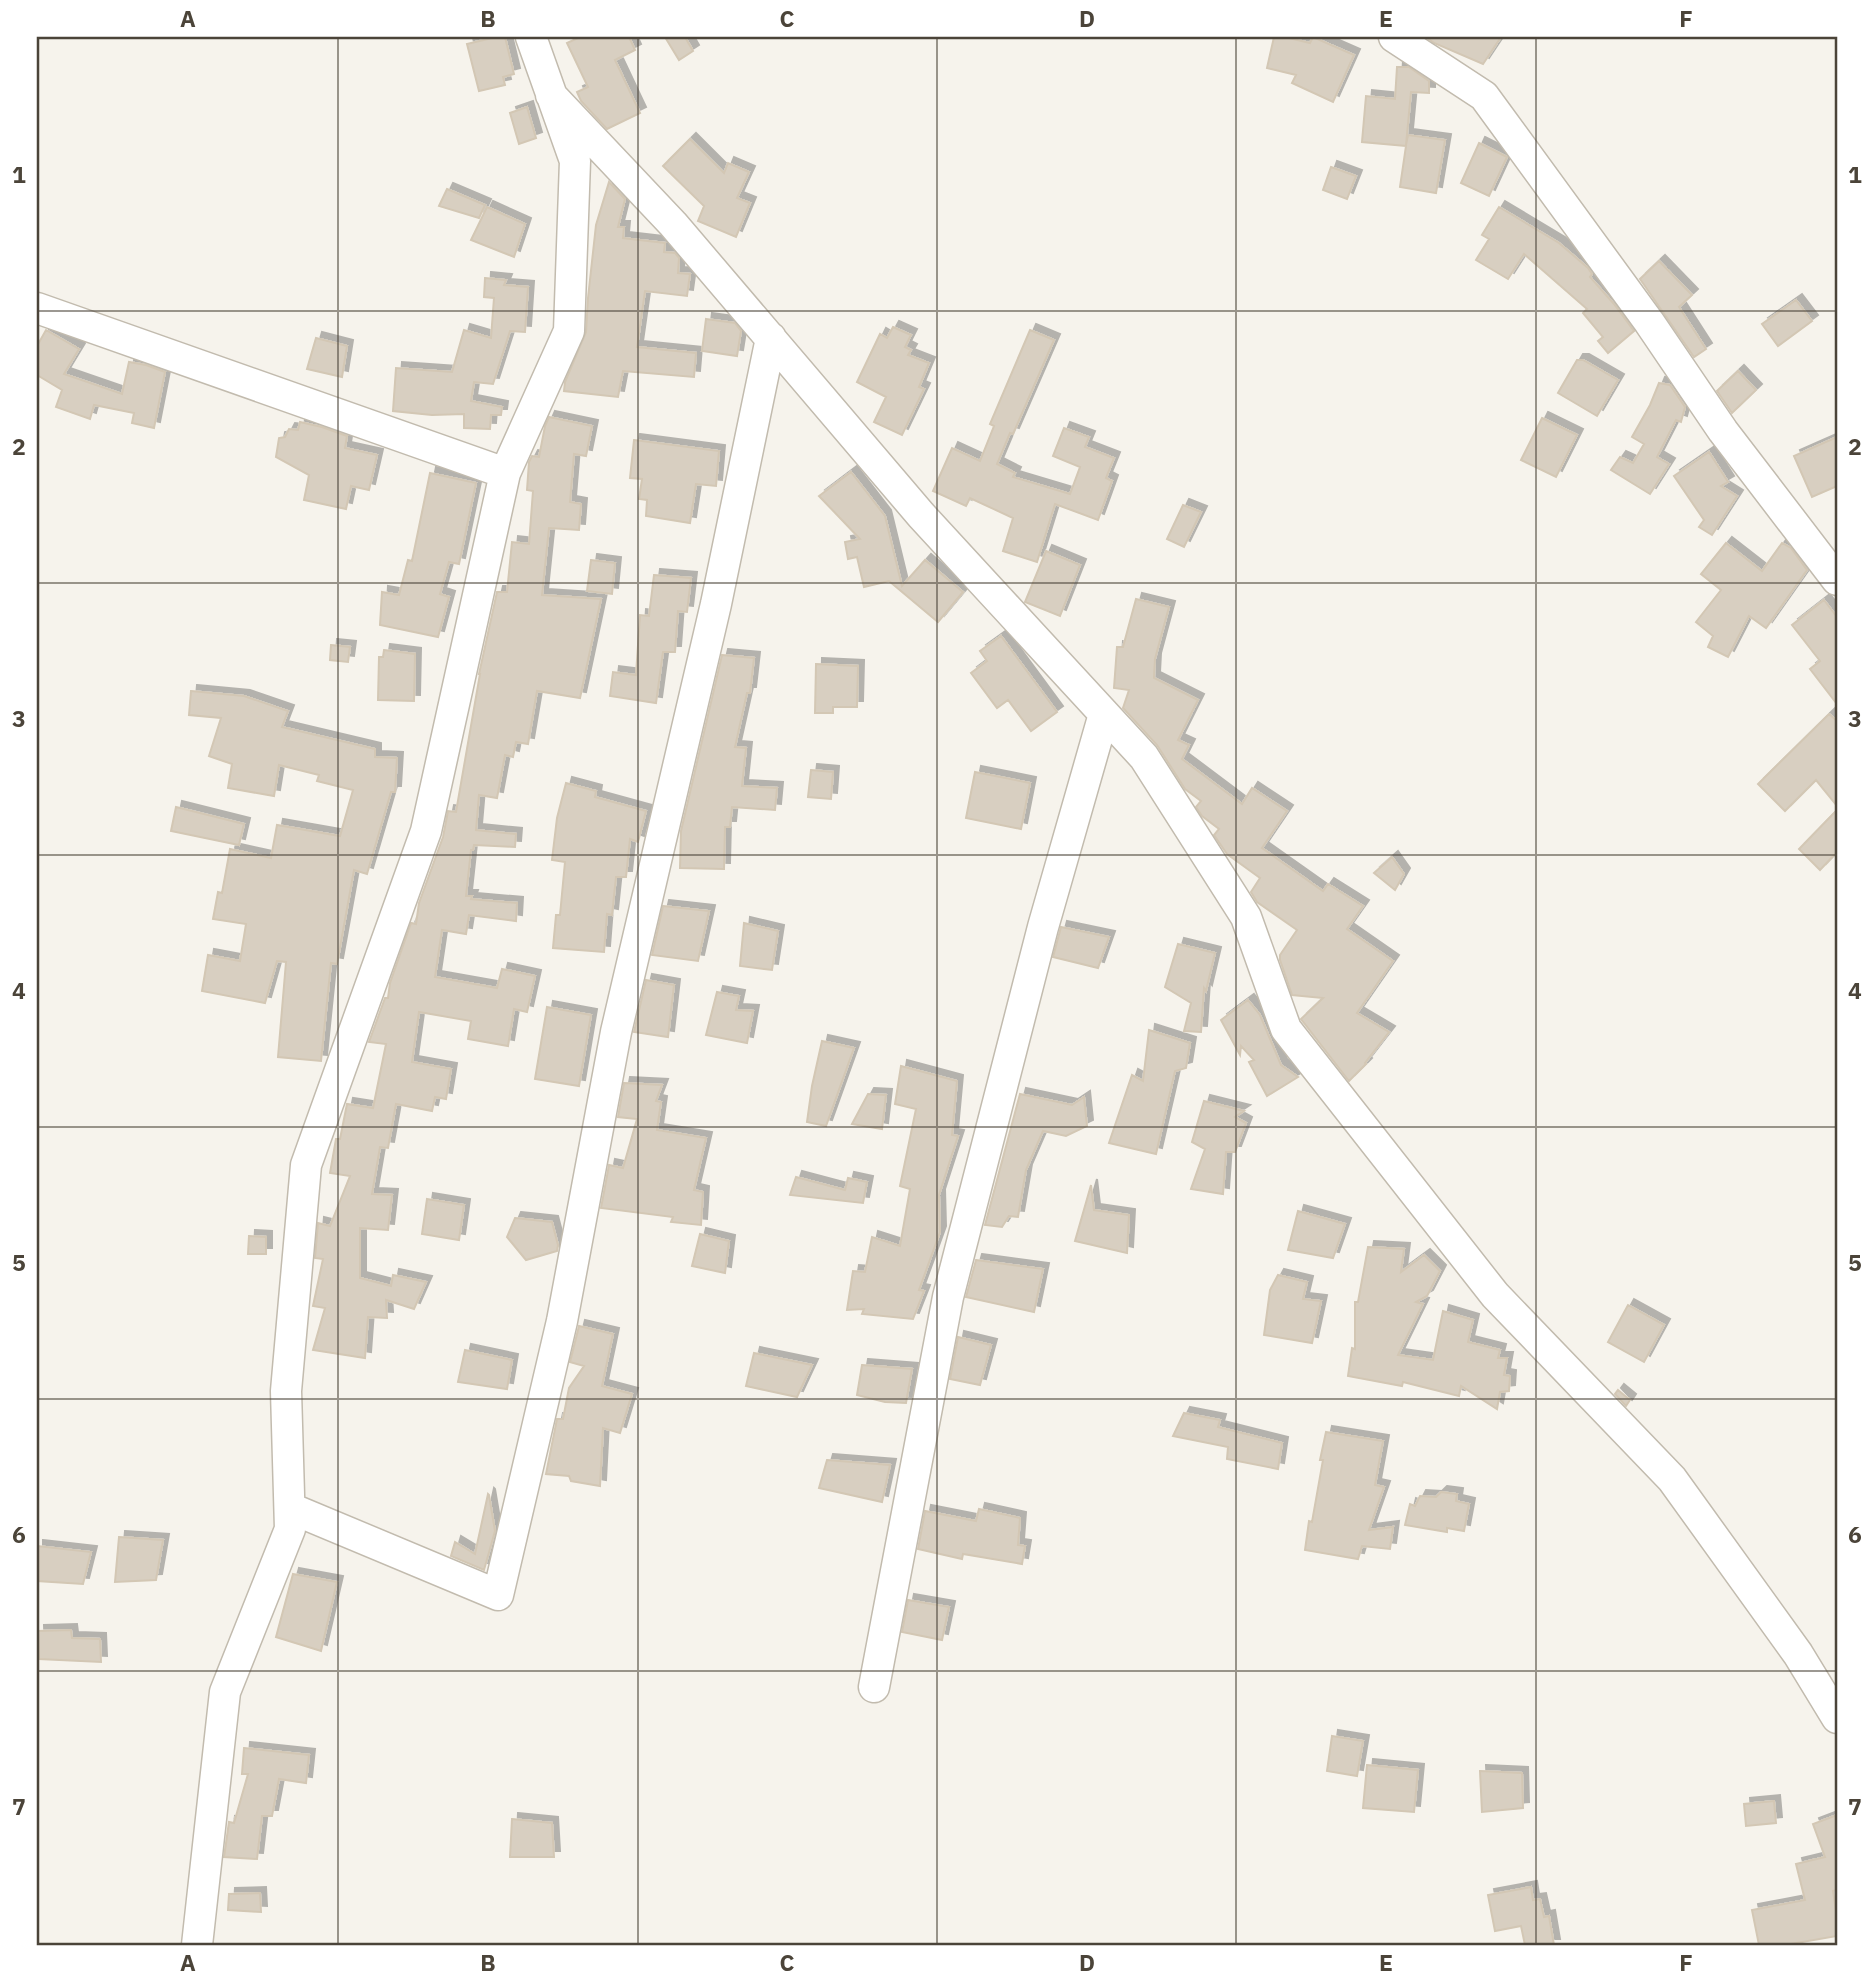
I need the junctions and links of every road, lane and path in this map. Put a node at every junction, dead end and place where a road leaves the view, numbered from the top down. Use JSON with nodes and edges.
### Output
{"nodes":[{"id":1,"x":531,"y":37,"type":"edge"},
{"id":2,"x":1394,"y":37,"type":"edge"},
{"id":3,"x":551,"y":95,"type":"junction"},
{"id":4,"x":37,"y":308,"type":"edge"},
{"id":5,"x":771,"y":338,"type":"junction"},
{"id":6,"x":505,"y":473,"type":"junction"},
{"id":7,"x":1837,"y":580,"type":"edge"},
{"id":8,"x":1104,"y":714,"type":"junction"},
{"id":9,"x":290,"y":1508,"type":"junction"},
{"id":10,"x":874,"y":1687,"type":"dead end"},
{"id":11,"x":1837,"y":1718,"type":"edge"},
{"id":12,"x":197,"y":1945,"type":"edge"}],
"edges":[{"from":1,"to":3,"type":"street"},
{"from":2,"to":7,"type":"street"},
{"from":3,"to":5,"type":"street"},
{"from":3,"to":6,"type":"street"},
{"from":4,"to":6,"type":"street"},
{"from":5,"to":8,"type":"street"},
{"from":5,"to":9,"type":"street"},
{"from":6,"to":9,"type":"street"},
{"from":8,"to":10,"type":"street"},
{"from":8,"to":11,"type":"street"},
{"from":9,"to":12,"type":"street"}]}
